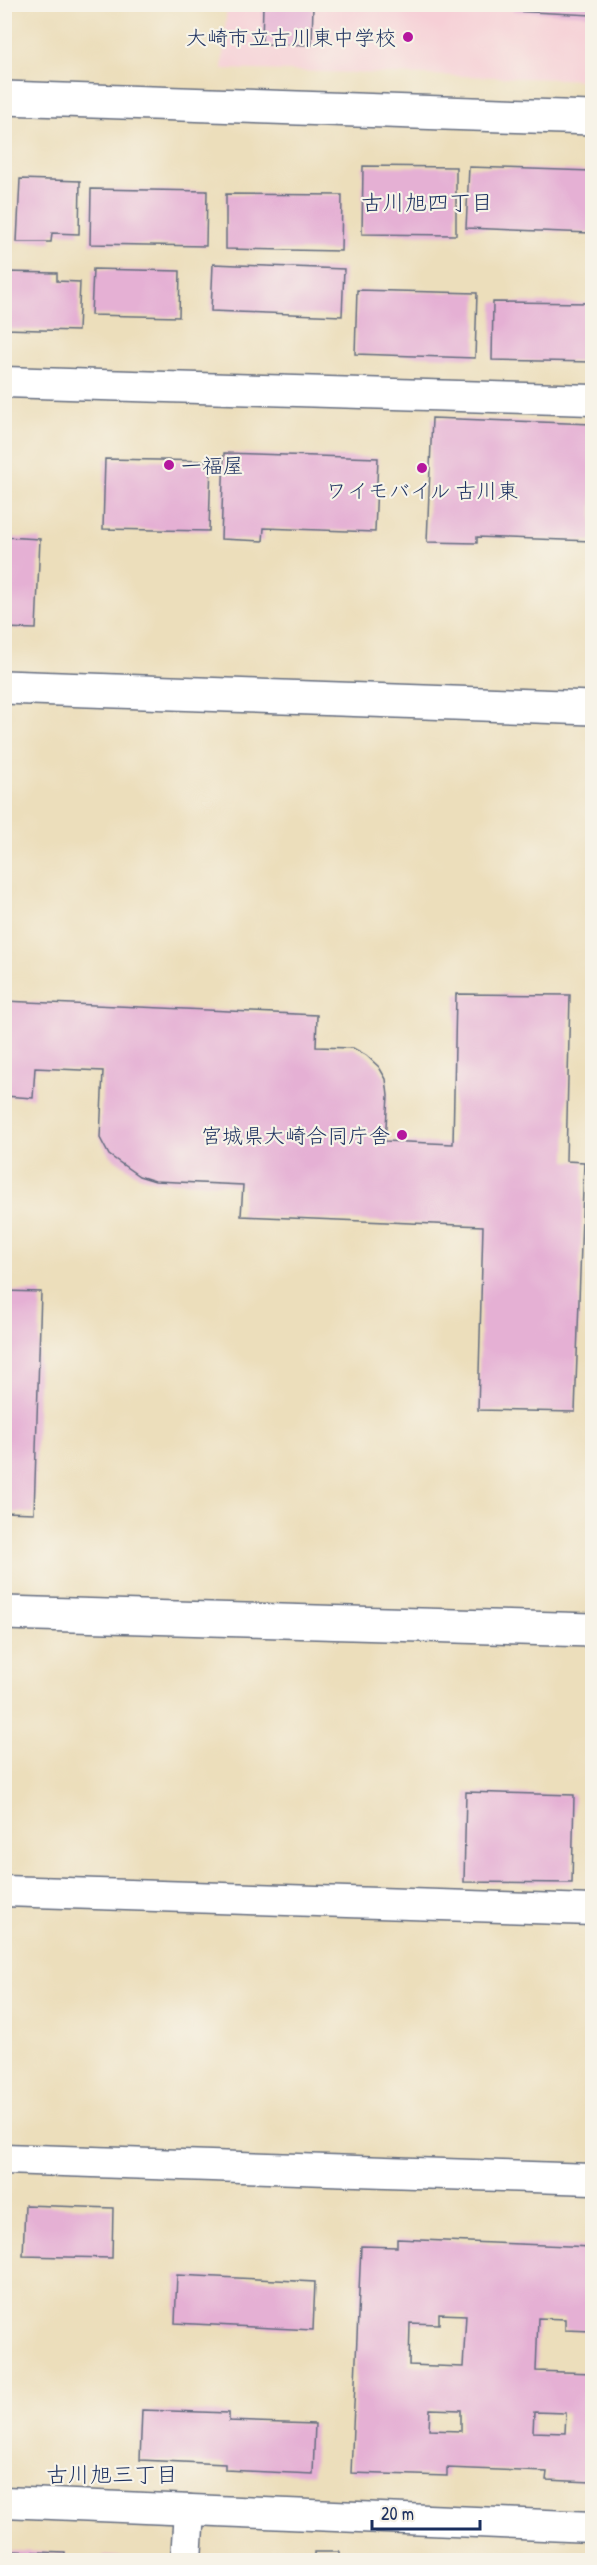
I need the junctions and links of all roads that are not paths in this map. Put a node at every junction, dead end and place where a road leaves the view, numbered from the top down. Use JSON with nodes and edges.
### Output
{"nodes":[{"id":1,"x":4,"y":98,"type":"edge"},
{"id":2,"x":592,"y":118,"type":"edge"},
{"id":3,"x":4,"y":382,"type":"edge"},
{"id":4,"x":592,"y":400,"type":"edge"},
{"id":5,"x":4,"y":687,"type":"edge"},
{"id":6,"x":592,"y":708,"type":"edge"},
{"id":7,"x":4,"y":1613,"type":"edge"},
{"id":8,"x":592,"y":1630,"type":"edge"},
{"id":9,"x":4,"y":1891,"type":"edge"},
{"id":10,"x":592,"y":1910,"type":"edge"},
{"id":11,"x":4,"y":2159,"type":"edge"},
{"id":12,"x":592,"y":2179,"type":"edge"},
{"id":13,"x":4,"y":2502,"type":"edge"},
{"id":14,"x":189,"y":2510,"type":"junction"},
{"id":15,"x":592,"y":2527,"type":"edge"},
{"id":16,"x":186,"y":2560,"type":"edge"}],
"edges":[{"from":1,"to":2,"type":"street"},
{"from":3,"to":4,"type":"street"},
{"from":5,"to":6,"type":"street"},
{"from":7,"to":8,"type":"street"},
{"from":9,"to":10,"type":"street"},
{"from":11,"to":12,"type":"street"},
{"from":13,"to":14,"type":"street"},
{"from":14,"to":15,"type":"street"},
{"from":14,"to":16,"type":"street"}]}
